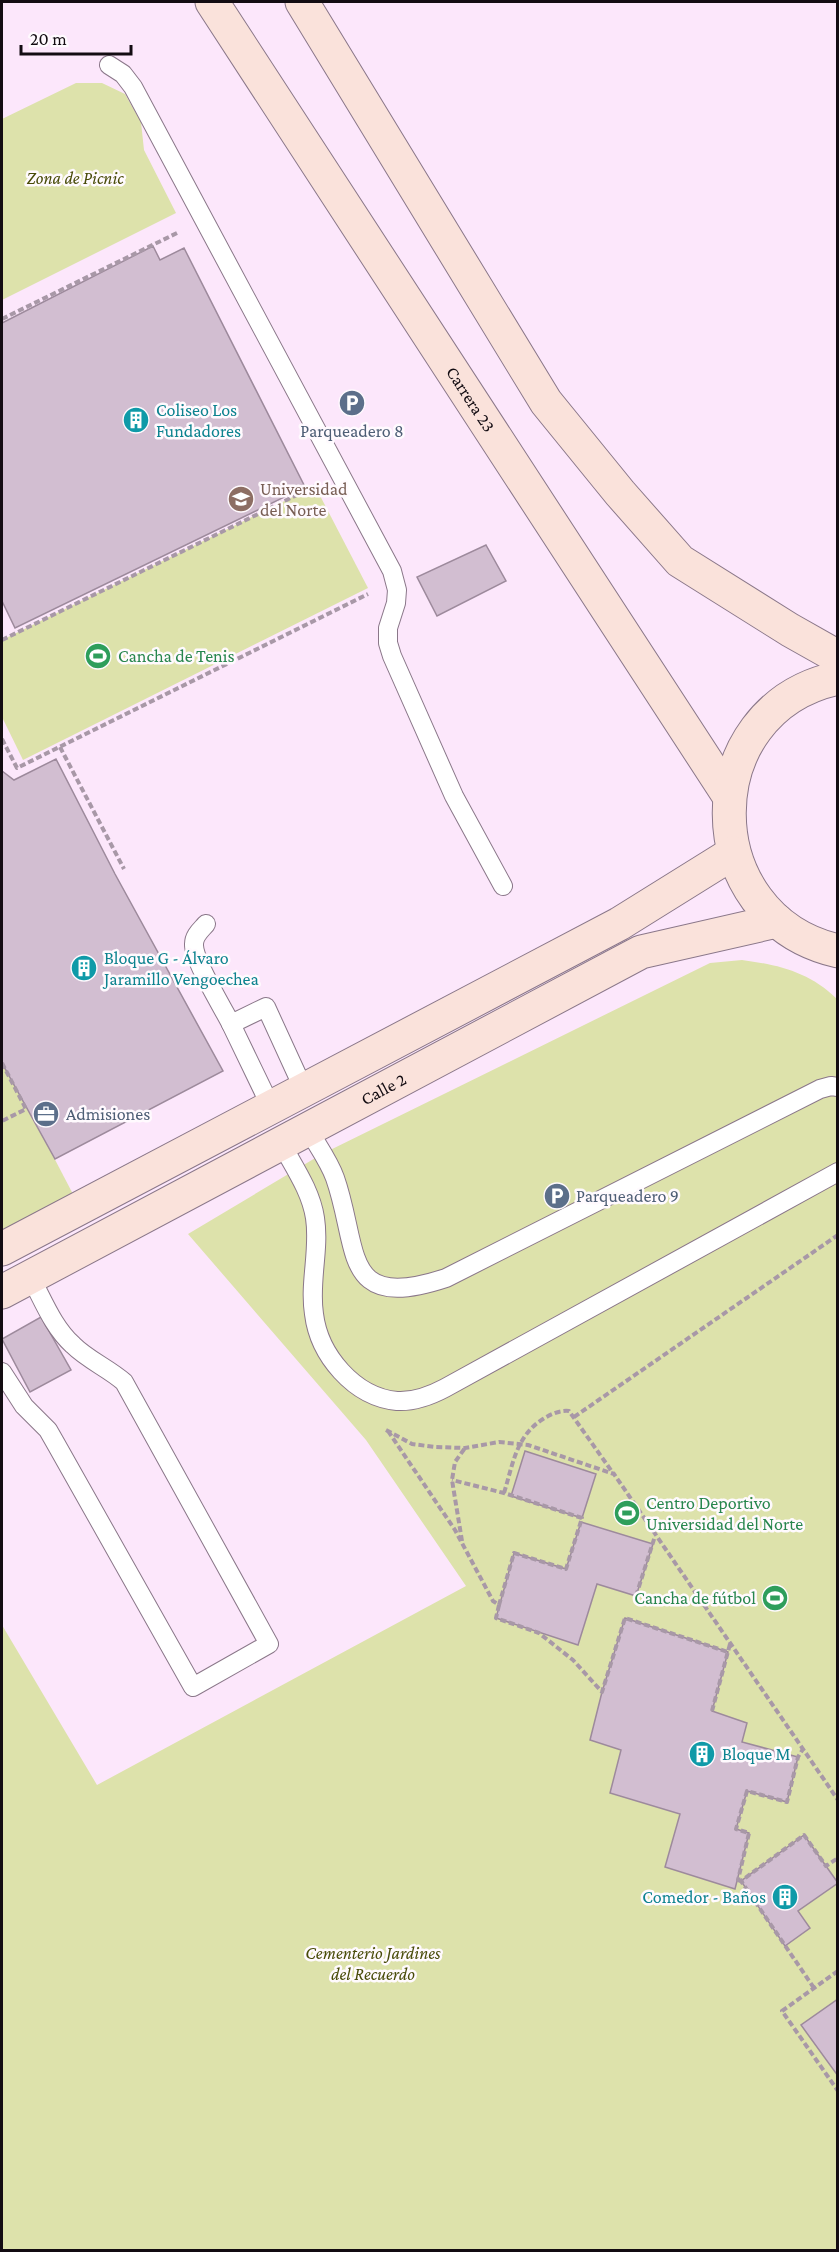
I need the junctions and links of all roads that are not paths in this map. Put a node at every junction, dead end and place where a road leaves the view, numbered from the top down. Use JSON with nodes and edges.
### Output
{"nodes":[{"id":1,"x":212,"y":2,"type":"edge"},
{"id":2,"x":302,"y":2,"type":"edge"},
{"id":3,"x":109,"y":65,"type":"dead end"},
{"id":4,"x":837,"y":657,"type":"edge"},
{"id":5,"x":837,"y":678,"type":"edge"},
{"id":6,"x":729,"y":796,"type":"junction"},
{"id":7,"x":733,"y":853,"type":"junction"},
{"id":8,"x":503,"y":886,"type":"dead end"},
{"id":9,"x":777,"y":921,"type":"junction"},
{"id":10,"x":206,"y":924,"type":"dead end"},
{"id":11,"x":837,"y":951,"type":"edge"},
{"id":12,"x":231,"y":1024,"type":"junction"},
{"id":13,"x":837,"y":1087,"type":"edge"},
{"id":14,"x":304,"y":1090,"type":"junction"},
{"id":15,"x":271,"y":1107,"type":"junction"},
{"id":16,"x":295,"y":1136,"type":"junction"},
{"id":17,"x":837,"y":1172,"type":"edge"},
{"id":18,"x":3,"y":1248,"type":"edge"},
{"id":19,"x":30,"y":1276,"type":"junction"},
{"id":20,"x":2,"y":1292,"type":"edge"},
{"id":21,"x":2,"y":1372,"type":"edge"}],
"edges":[{"from":1,"to":6,"type":"street","name":"Carrera 23"},
{"from":2,"to":4,"type":"street"},
{"from":3,"to":8,"type":"lane"},
{"from":5,"to":6,"type":"street"},
{"from":6,"to":7,"type":"street"},
{"from":7,"to":9,"type":"street"},
{"from":7,"to":14,"type":"street","name":"Calle 2"},
{"from":9,"to":11,"type":"street"},
{"from":9,"to":16,"type":"street","name":"Calle 2"},
{"from":10,"to":12,"type":"lane"},
{"from":12,"to":14,"type":"lane"},
{"from":12,"to":15,"type":"lane"},
{"from":13,"to":16,"type":"lane"},
{"from":14,"to":15,"type":"street","name":"Calle 2"},
{"from":15,"to":18,"type":"street","name":"Calle 2"},
{"from":16,"to":17,"type":"lane"},
{"from":16,"to":19,"type":"street","name":"Calle 2"},
{"from":19,"to":20,"type":"street","name":"Calle 2"},
{"from":19,"to":21,"type":"lane"}]}
